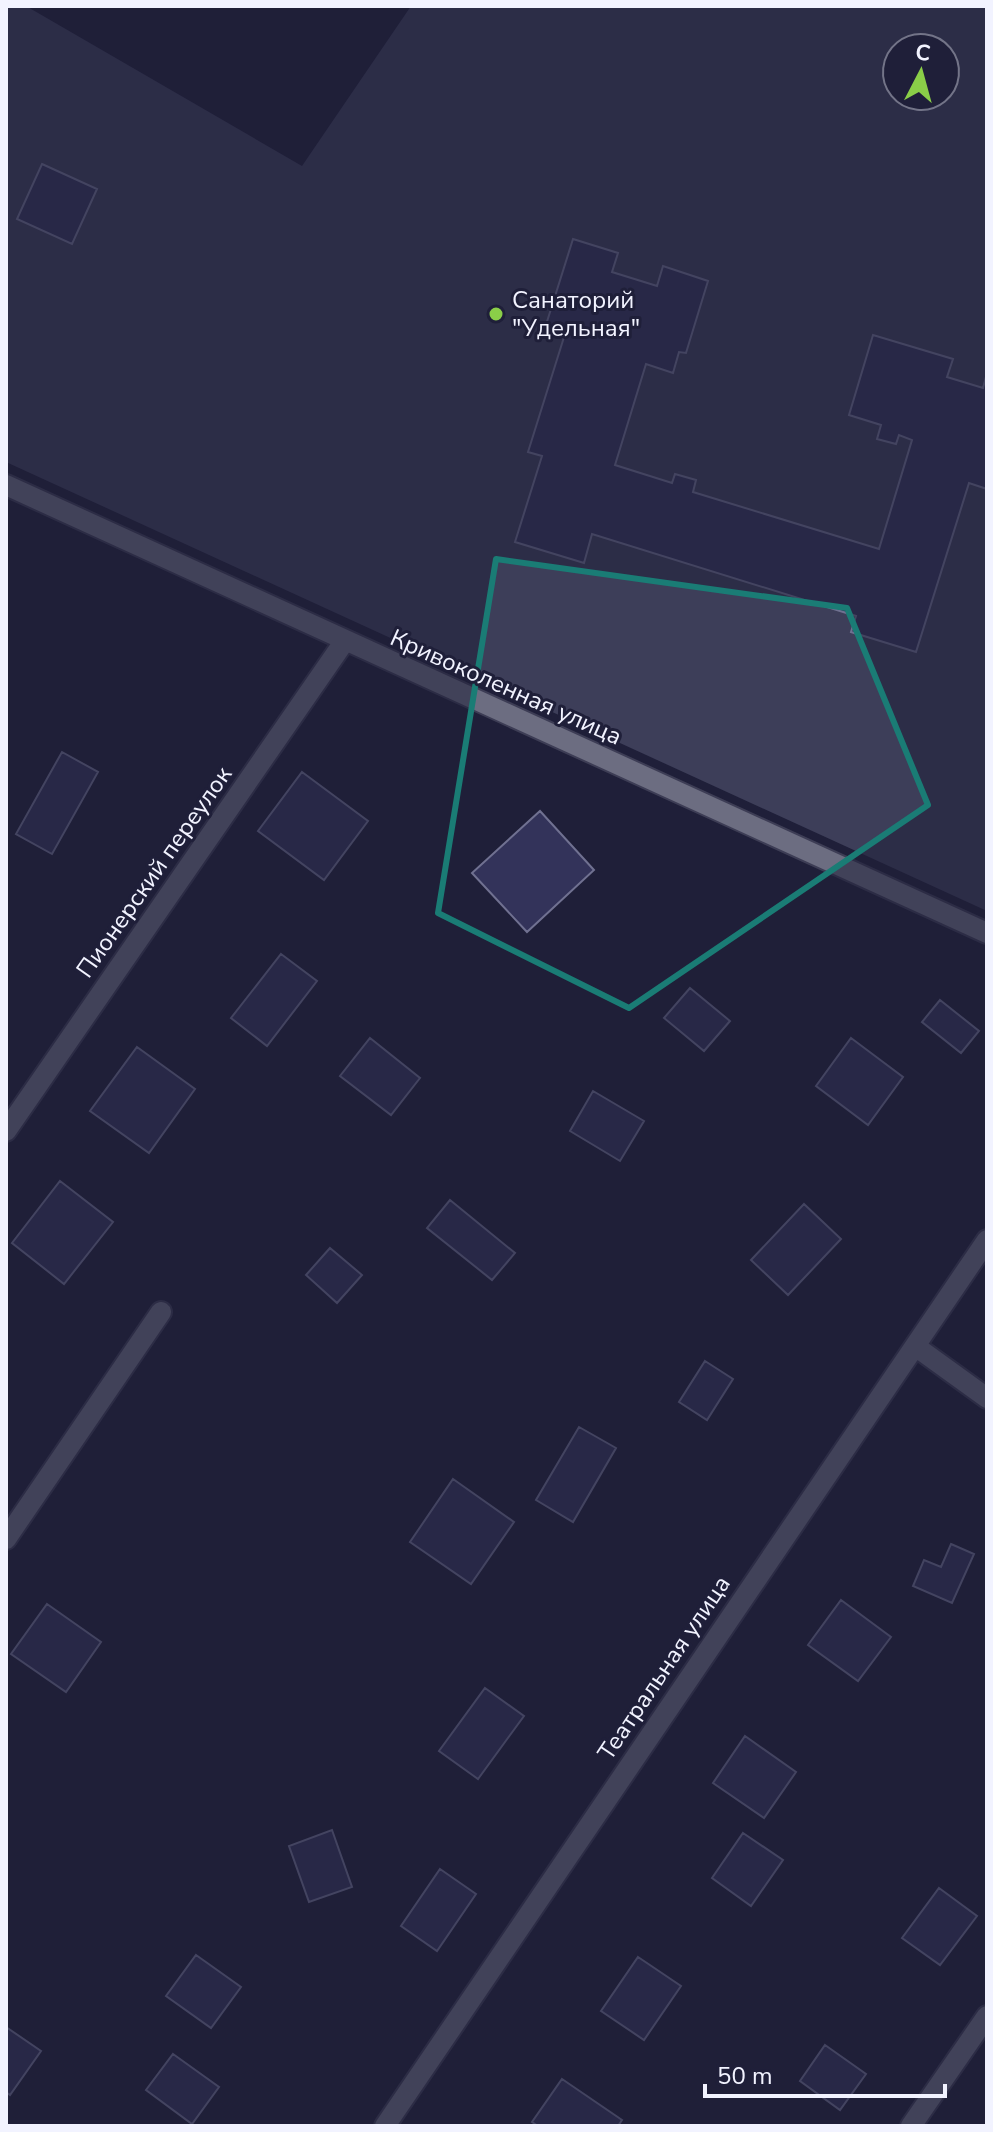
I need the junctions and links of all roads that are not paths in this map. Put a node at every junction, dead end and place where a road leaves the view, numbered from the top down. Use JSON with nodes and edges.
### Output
{"nodes":[{"id":1,"x":6,"y":485,"type":"edge"},
{"id":2,"x":344,"y":642,"type":"junction"},
{"id":3,"x":987,"y":933,"type":"edge"},
{"id":4,"x":6,"y":1131,"type":"edge"},
{"id":5,"x":987,"y":1240,"type":"edge"},
{"id":6,"x":161,"y":1312,"type":"dead end"},
{"id":7,"x":915,"y":1346,"type":"junction"},
{"id":8,"x":987,"y":1398,"type":"edge"},
{"id":9,"x":6,"y":1539,"type":"edge"},
{"id":10,"x":987,"y":2016,"type":"edge"},
{"id":11,"x":385,"y":2126,"type":"edge"},
{"id":12,"x":911,"y":2126,"type":"edge"}],
"edges":[{"from":1,"to":2,"type":"street","name":"Кривоколенная улица"},
{"from":2,"to":3,"type":"street","name":"Кривоколенная улица"},
{"from":2,"to":4,"type":"street","name":"Пионерский переулок"},
{"from":5,"to":7,"type":"street","name":"Театральная улица"},
{"from":6,"to":9,"type":"street"},
{"from":7,"to":8,"type":"street"},
{"from":7,"to":11,"type":"street","name":"Театральная улица"},
{"from":10,"to":12,"type":"street"}]}
